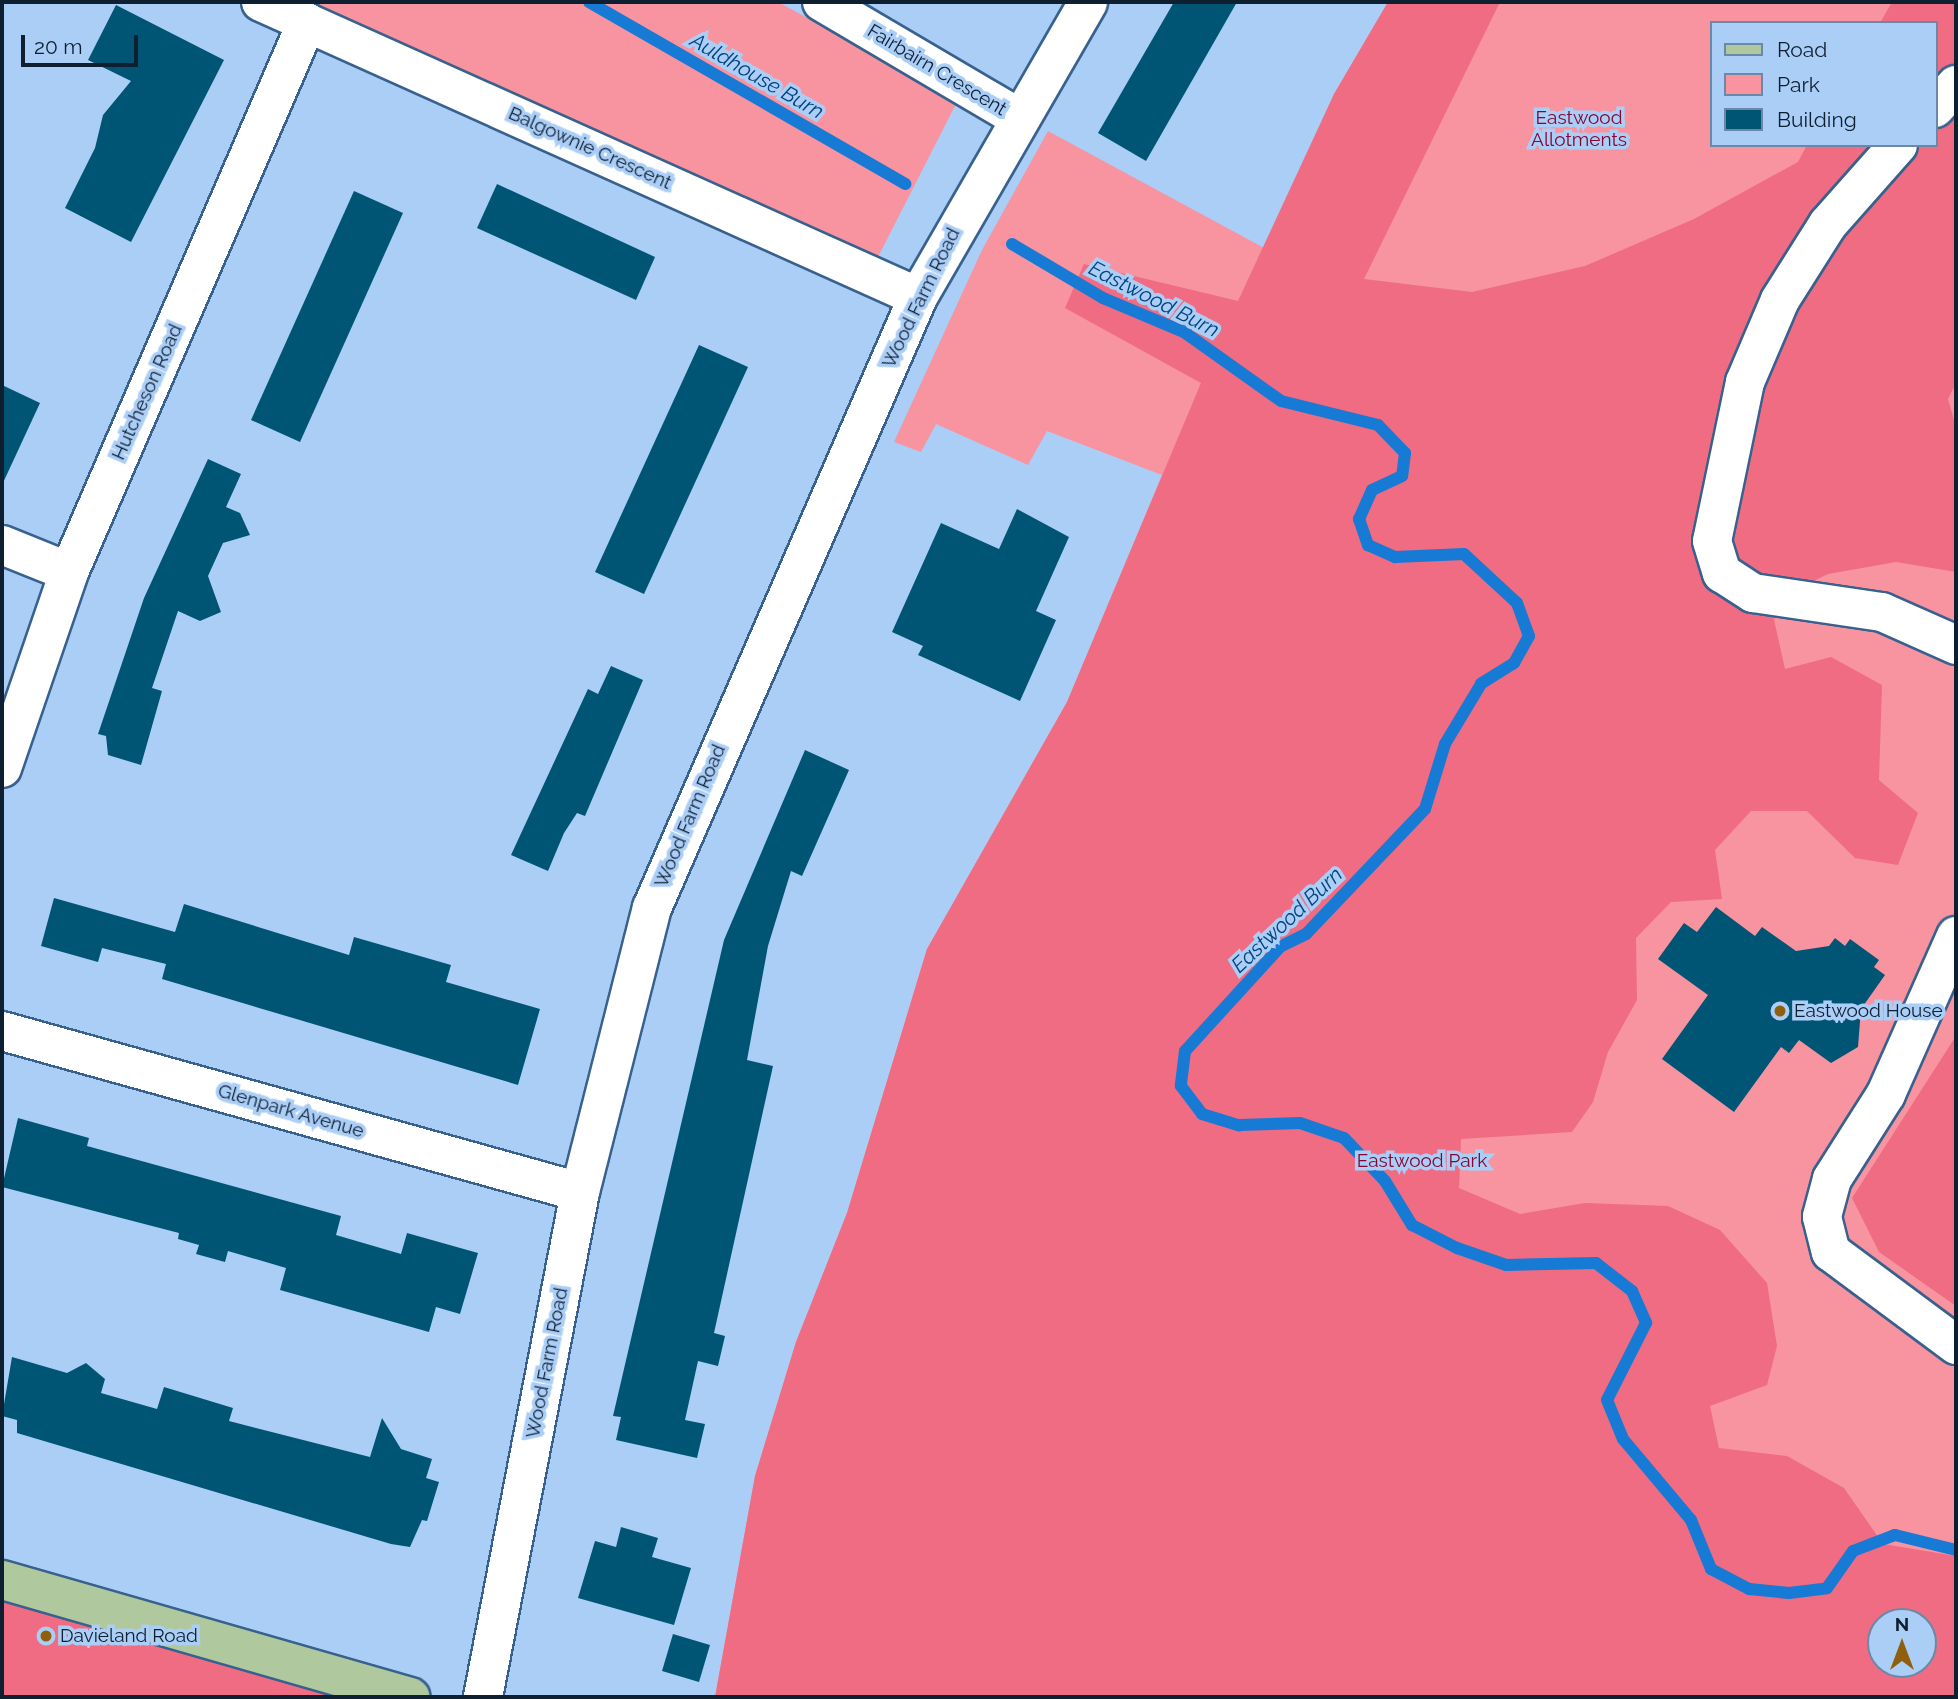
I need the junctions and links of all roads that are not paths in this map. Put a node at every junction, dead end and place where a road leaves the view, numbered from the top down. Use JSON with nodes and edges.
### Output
{"nodes":[{"id":1,"x":261,"y":2,"type":"edge"},
{"id":2,"x":822,"y":2,"type":"edge"},
{"id":3,"x":1088,"y":2,"type":"edge"},
{"id":4,"x":307,"y":22,"type":"junction"},
{"id":5,"x":1956,"y":85,"type":"edge"},
{"id":6,"x":1937,"y":106,"type":"edge"},
{"id":7,"x":1017,"y":117,"type":"junction"},
{"id":8,"x":1896,"y":147,"type":"edge"},
{"id":9,"x":918,"y":297,"type":"junction"},
{"id":10,"x":2,"y":544,"type":"edge"},
{"id":11,"x":69,"y":572,"type":"junction"},
{"id":12,"x":1956,"y":645,"type":"edge"},
{"id":13,"x":2,"y":768,"type":"edge"},
{"id":14,"x":1956,"y":936,"type":"edge"},
{"id":15,"x":2,"y":1031,"type":"edge"},
{"id":16,"x":580,"y":1192,"type":"junction"},
{"id":17,"x":1956,"y":1345,"type":"edge"},
{"id":18,"x":2,"y":1580,"type":"edge"},
{"id":19,"x":411,"y":1697,"type":"edge"},
{"id":20,"x":483,"y":1697,"type":"edge"}],
"edges":[{"from":1,"to":4,"type":"street","name":"Balgownie Crescent"},
{"from":2,"to":7,"type":"street","name":"Fairbairn Crescent"},
{"from":3,"to":7,"type":"street","name":"Wood Farm Road"},
{"from":4,"to":9,"type":"street","name":"Balgownie Crescent"},
{"from":4,"to":11,"type":"street","name":"Hutcheson Road"},
{"from":5,"to":6,"type":"street"},
{"from":7,"to":9,"type":"street","name":"Wood Farm Road"},
{"from":8,"to":12,"type":"street"},
{"from":9,"to":16,"type":"street","name":"Wood Farm Road"},
{"from":10,"to":11,"type":"street"},
{"from":11,"to":13,"type":"street","name":"Hutcheson Road"},
{"from":14,"to":17,"type":"street"},
{"from":15,"to":16,"type":"street","name":"Glenpark Avenue"},
{"from":16,"to":20,"type":"street","name":"Wood Farm Road"},
{"from":18,"to":19,"type":"main road"}]}
